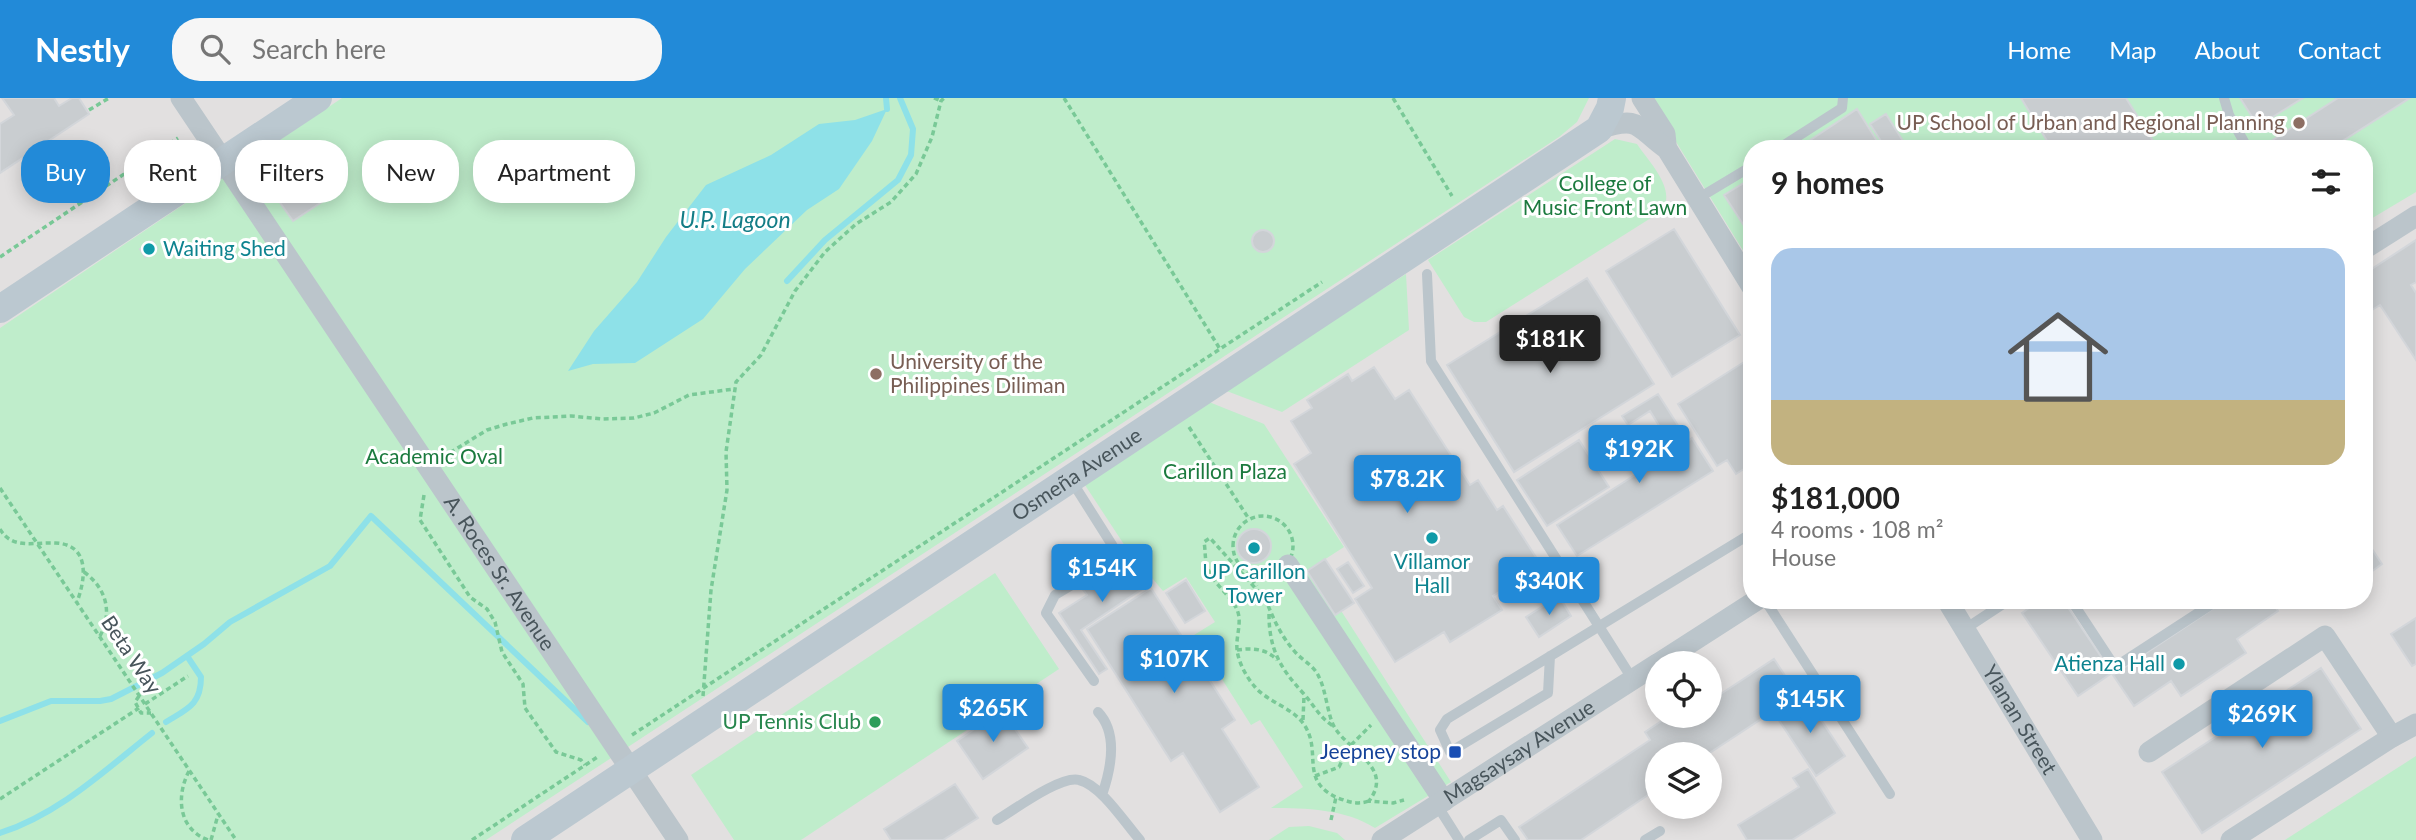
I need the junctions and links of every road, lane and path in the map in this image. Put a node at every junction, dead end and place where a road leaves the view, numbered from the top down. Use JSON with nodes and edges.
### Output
{"nodes":[{"id":1,"x":109,"y":98,"type":"edge"},
{"id":2,"x":181,"y":98,"type":"edge"},
{"id":3,"x":318,"y":98,"type":"edge"},
{"id":4,"x":934,"y":98,"type":"edge"},
{"id":5,"x":1064,"y":98,"type":"edge"},
{"id":6,"x":1393,"y":98,"type":"edge"},
{"id":7,"x":1612,"y":98,"type":"edge"},
{"id":8,"x":1642,"y":98,"type":"edge"},
{"id":9,"x":1843,"y":98,"type":"edge"},
{"id":10,"x":2224,"y":98,"type":"edge"},
{"id":11,"x":943,"y":100,"type":"edge"},
{"id":12,"x":89,"y":110,"type":"dead end"},
{"id":13,"x":1599,"y":129,"type":"junction"},
{"id":14,"x":178,"y":138,"type":"dead end"},
{"id":15,"x":1792,"y":140,"type":"edge"},
{"id":16,"x":2243,"y":140,"type":"edge"},
{"id":17,"x":1667,"y":149,"type":"junction"},
{"id":18,"x":223,"y":161,"type":"junction"},
{"id":19,"x":1743,"y":171,"type":"edge"},
{"id":20,"x":1697,"y":199,"type":"junction"},
{"id":21,"x":1443,"y":202,"type":"dead end"},
{"id":22,"x":2416,"y":216,"type":"edge"},
{"id":23,"x":2373,"y":243,"type":"edge"},
{"id":24,"x":0,"y":257,"type":"edge"},
{"id":25,"x":1743,"y":273,"type":"edge"},
{"id":26,"x":1427,"y":274,"type":"dead end"},
{"id":27,"x":1331,"y":275,"type":"dead end"},
{"id":28,"x":0,"y":309,"type":"edge"},
{"id":29,"x":1220,"y":349,"type":"junction"},
{"id":30,"x":734,"y":389,"type":"junction"},
{"id":31,"x":1177,"y":409,"type":"junction"},
{"id":32,"x":437,"y":461,"type":"dead end"},
{"id":33,"x":1071,"y":480,"type":"junction"},
{"id":34,"x":1,"y":490,"type":"edge"},
{"id":35,"x":425,"y":490,"type":"dead end"},
{"id":36,"x":0,"y":497,"type":"edge"},
{"id":37,"x":1249,"y":519,"type":"junction"},
{"id":38,"x":0,"y":529,"type":"edge"},
{"id":39,"x":1743,"y":538,"type":"edge"},
{"id":40,"x":38,"y":544,"type":"junction"},
{"id":41,"x":1288,"y":565,"type":"junction"},
{"id":42,"x":84,"y":572,"type":"junction"},
{"id":43,"x":1247,"y":572,"type":"junction"},
{"id":44,"x":1266,"y":600,"type":"junction"},
{"id":45,"x":77,"y":602,"type":"junction"},
{"id":46,"x":1743,"y":609,"type":"edge"},
{"id":47,"x":1771,"y":609,"type":"edge"},
{"id":48,"x":1953,"y":609,"type":"edge"},
{"id":49,"x":1995,"y":609,"type":"edge"},
{"id":50,"x":2077,"y":609,"type":"edge"},
{"id":51,"x":2204,"y":609,"type":"edge"},
{"id":52,"x":1269,"y":611,"type":"junction"},
{"id":53,"x":1599,"y":626,"type":"junction"},
{"id":54,"x":1965,"y":629,"type":"junction"},
{"id":55,"x":100,"y":636,"type":"junction"},
{"id":56,"x":1237,"y":650,"type":"junction"},
{"id":57,"x":1678,"y":651,"type":"edge"},
{"id":58,"x":1550,"y":656,"type":"junction"},
{"id":59,"x":1280,"y":663,"type":"junction"},
{"id":60,"x":1645,"y":672,"type":"edge"},
{"id":61,"x":188,"y":676,"type":"dead end"},
{"id":62,"x":1633,"y":680,"type":"junction"},
{"id":63,"x":1094,"y":681,"type":"dead end"},
{"id":64,"x":704,"y":688,"type":"junction"},
{"id":65,"x":138,"y":694,"type":"junction"},
{"id":66,"x":1305,"y":694,"type":"junction"},
{"id":67,"x":145,"y":704,"type":"junction"},
{"id":68,"x":139,"y":708,"type":"junction"},
{"id":69,"x":1098,"y":712,"type":"dead end"},
{"id":70,"x":151,"y":713,"type":"junction"},
{"id":71,"x":1388,"y":715,"type":"junction"},
{"id":72,"x":1303,"y":722,"type":"junction"},
{"id":73,"x":701,"y":724,"type":"junction"},
{"id":74,"x":2416,"y":724,"type":"edge"},
{"id":75,"x":1333,"y":726,"type":"junction"},
{"id":76,"x":2392,"y":737,"type":"junction"},
{"id":77,"x":1350,"y":745,"type":"junction"},
{"id":78,"x":614,"y":747,"type":"junction"},
{"id":79,"x":2149,"y":752,"type":"dead end"},
{"id":80,"x":585,"y":766,"type":"junction"},
{"id":81,"x":189,"y":771,"type":"junction"},
{"id":82,"x":630,"y":771,"type":"junction"},
{"id":83,"x":1314,"y":777,"type":"junction"},
{"id":84,"x":1890,"y":794,"type":"dead end"},
{"id":85,"x":1102,"y":795,"type":"junction"},
{"id":86,"x":1336,"y":797,"type":"junction"},
{"id":87,"x":0,"y":799,"type":"edge"},
{"id":88,"x":1439,"y":799,"type":"junction"},
{"id":89,"x":1369,"y":801,"type":"junction"},
{"id":90,"x":218,"y":814,"type":"junction"},
{"id":91,"x":997,"y":820,"type":"dead end"},
{"id":92,"x":1331,"y":820,"type":"dead end"},
{"id":93,"x":1660,"y":831,"type":"dead end"},
{"id":94,"x":210,"y":840,"type":"edge"},
{"id":95,"x":236,"y":840,"type":"edge"},
{"id":96,"x":472,"y":840,"type":"edge"},
{"id":97,"x":525,"y":840,"type":"edge"},
{"id":98,"x":678,"y":840,"type":"edge"},
{"id":99,"x":1140,"y":840,"type":"edge"},
{"id":100,"x":1382,"y":840,"type":"edge"},
{"id":101,"x":1459,"y":840,"type":"edge"},
{"id":102,"x":1469,"y":840,"type":"edge"},
{"id":103,"x":1515,"y":840,"type":"edge"},
{"id":104,"x":1645,"y":840,"type":"edge"},
{"id":105,"x":2092,"y":840,"type":"edge"},
{"id":106,"x":2231,"y":840,"type":"edge"}],
"edges":[{"from":1,"to":12,"type":"path"},
{"from":2,"to":18,"type":"street","name":"A. Roces Sr. Avenue"},
{"from":3,"to":18,"type":"street"},
{"from":4,"to":11,"type":"path"},
{"from":5,"to":29,"type":"path"},
{"from":6,"to":21,"type":"path"},
{"from":7,"to":13,"type":"street"},
{"from":8,"to":17,"type":"street"},
{"from":9,"to":15,"type":"lane"},
{"from":10,"to":16,"type":"lane"},
{"from":11,"to":30,"type":"path"},
{"from":13,"to":17,"type":"street"},
{"from":13,"to":31,"type":"street","name":"Osmeña Avenue"},
{"from":14,"to":24,"type":"path"},
{"from":17,"to":20,"type":"street"},
{"from":18,"to":28,"type":"street"},
{"from":18,"to":78,"type":"street","name":"A. Roces Sr. Avenue"},
{"from":19,"to":20,"type":"lane"},
{"from":20,"to":25,"type":"street"},
{"from":22,"to":23,"type":"street"},
{"from":26,"to":53,"type":"lane"},
{"from":27,"to":29,"type":"path"},
{"from":29,"to":64,"type":"path"},
{"from":30,"to":32,"type":"path"},
{"from":30,"to":64,"type":"path"},
{"from":31,"to":33,"type":"street","name":"Osmeña Avenue"},
{"from":31,"to":37,"type":"path"},
{"from":33,"to":63,"type":"lane"},
{"from":33,"to":73,"type":"street","name":"Osmeña Avenue"},
{"from":34,"to":36,"type":"path"},
{"from":34,"to":40,"type":"path","name":"Beta Way"},
{"from":35,"to":80,"type":"path"},
{"from":37,"to":41,"type":"path"},
{"from":37,"to":43,"type":"path"},
{"from":38,"to":40,"type":"path"},
{"from":39,"to":53,"type":"lane"},
{"from":40,"to":42,"type":"path"},
{"from":40,"to":45,"type":"path","name":"Beta Way"},
{"from":41,"to":43,"type":"path"},
{"from":41,"to":71,"type":"street"},
{"from":42,"to":45,"type":"path"},
{"from":42,"to":55,"type":"path"},
{"from":43,"to":44,"type":"path"},
{"from":44,"to":52,"type":"path"},
{"from":44,"to":56,"type":"path"},
{"from":45,"to":55,"type":"path","name":"Beta Way"},
{"from":46,"to":57,"type":"street","name":"Magsaysay Avenue"},
{"from":47,"to":84,"type":"lane"},
{"from":48,"to":54,"type":"street","name":"Ylanan Street"},
{"from":49,"to":54,"type":"lane"},
{"from":50,"to":51,"type":"lane"},
{"from":52,"to":59,"type":"path"},
{"from":52,"to":75,"type":"path"},
{"from":53,"to":58,"type":"lane"},
{"from":53,"to":62,"type":"lane"},
{"from":54,"to":105,"type":"street","name":"Ylanan Street"},
{"from":55,"to":65,"type":"path","name":"Beta Way"},
{"from":56,"to":59,"type":"path"},
{"from":56,"to":72,"type":"path"},
{"from":58,"to":58,"type":"lane"},
{"from":59,"to":66,"type":"path"},
{"from":60,"to":62,"type":"street","name":"Magsaysay Avenue"},
{"from":61,"to":67,"type":"path"},
{"from":62,"to":88,"type":"street","name":"Magsaysay Avenue"},
{"from":64,"to":73,"type":"path"},
{"from":64,"to":78,"type":"path"},
{"from":65,"to":67,"type":"path","name":"Beta Way"},
{"from":65,"to":68,"type":"path"},
{"from":66,"to":72,"type":"path"},
{"from":66,"to":75,"type":"path"},
{"from":67,"to":70,"type":"path","name":"Beta Way"},
{"from":68,"to":70,"type":"path"},
{"from":68,"to":87,"type":"path"},
{"from":69,"to":85,"type":"lane"},
{"from":70,"to":81,"type":"path","name":"Beta Way"},
{"from":71,"to":77,"type":"path"},
{"from":71,"to":88,"type":"street"},
{"from":72,"to":83,"type":"path"},
{"from":73,"to":82,"type":"street","name":"Osmeña Avenue"},
{"from":74,"to":76,"type":"street"},
{"from":75,"to":77,"type":"path"},
{"from":76,"to":79,"type":"street"},
{"from":76,"to":106,"type":"street"},
{"from":77,"to":83,"type":"path"},
{"from":77,"to":89,"type":"path"},
{"from":78,"to":80,"type":"path"},
{"from":78,"to":82,"type":"street","name":"A. Roces Sr. Avenue"},
{"from":80,"to":96,"type":"path"},
{"from":81,"to":90,"type":"path","name":"Beta Way"},
{"from":81,"to":94,"type":"path"},
{"from":82,"to":97,"type":"street","name":"Osmeña Avenue"},
{"from":82,"to":98,"type":"street","name":"A. Roces Sr. Avenue"},
{"from":83,"to":86,"type":"path"},
{"from":85,"to":91,"type":"lane"},
{"from":85,"to":99,"type":"lane"},
{"from":86,"to":89,"type":"path"},
{"from":86,"to":92,"type":"path"},
{"from":88,"to":89,"type":"path"},
{"from":88,"to":100,"type":"street","name":"Magsaysay Avenue"},
{"from":88,"to":101,"type":"lane"},
{"from":90,"to":94,"type":"path"},
{"from":90,"to":95,"type":"path","name":"Beta Way"},
{"from":93,"to":104,"type":"lane"},
{"from":102,"to":103,"type":"lane"}]}
